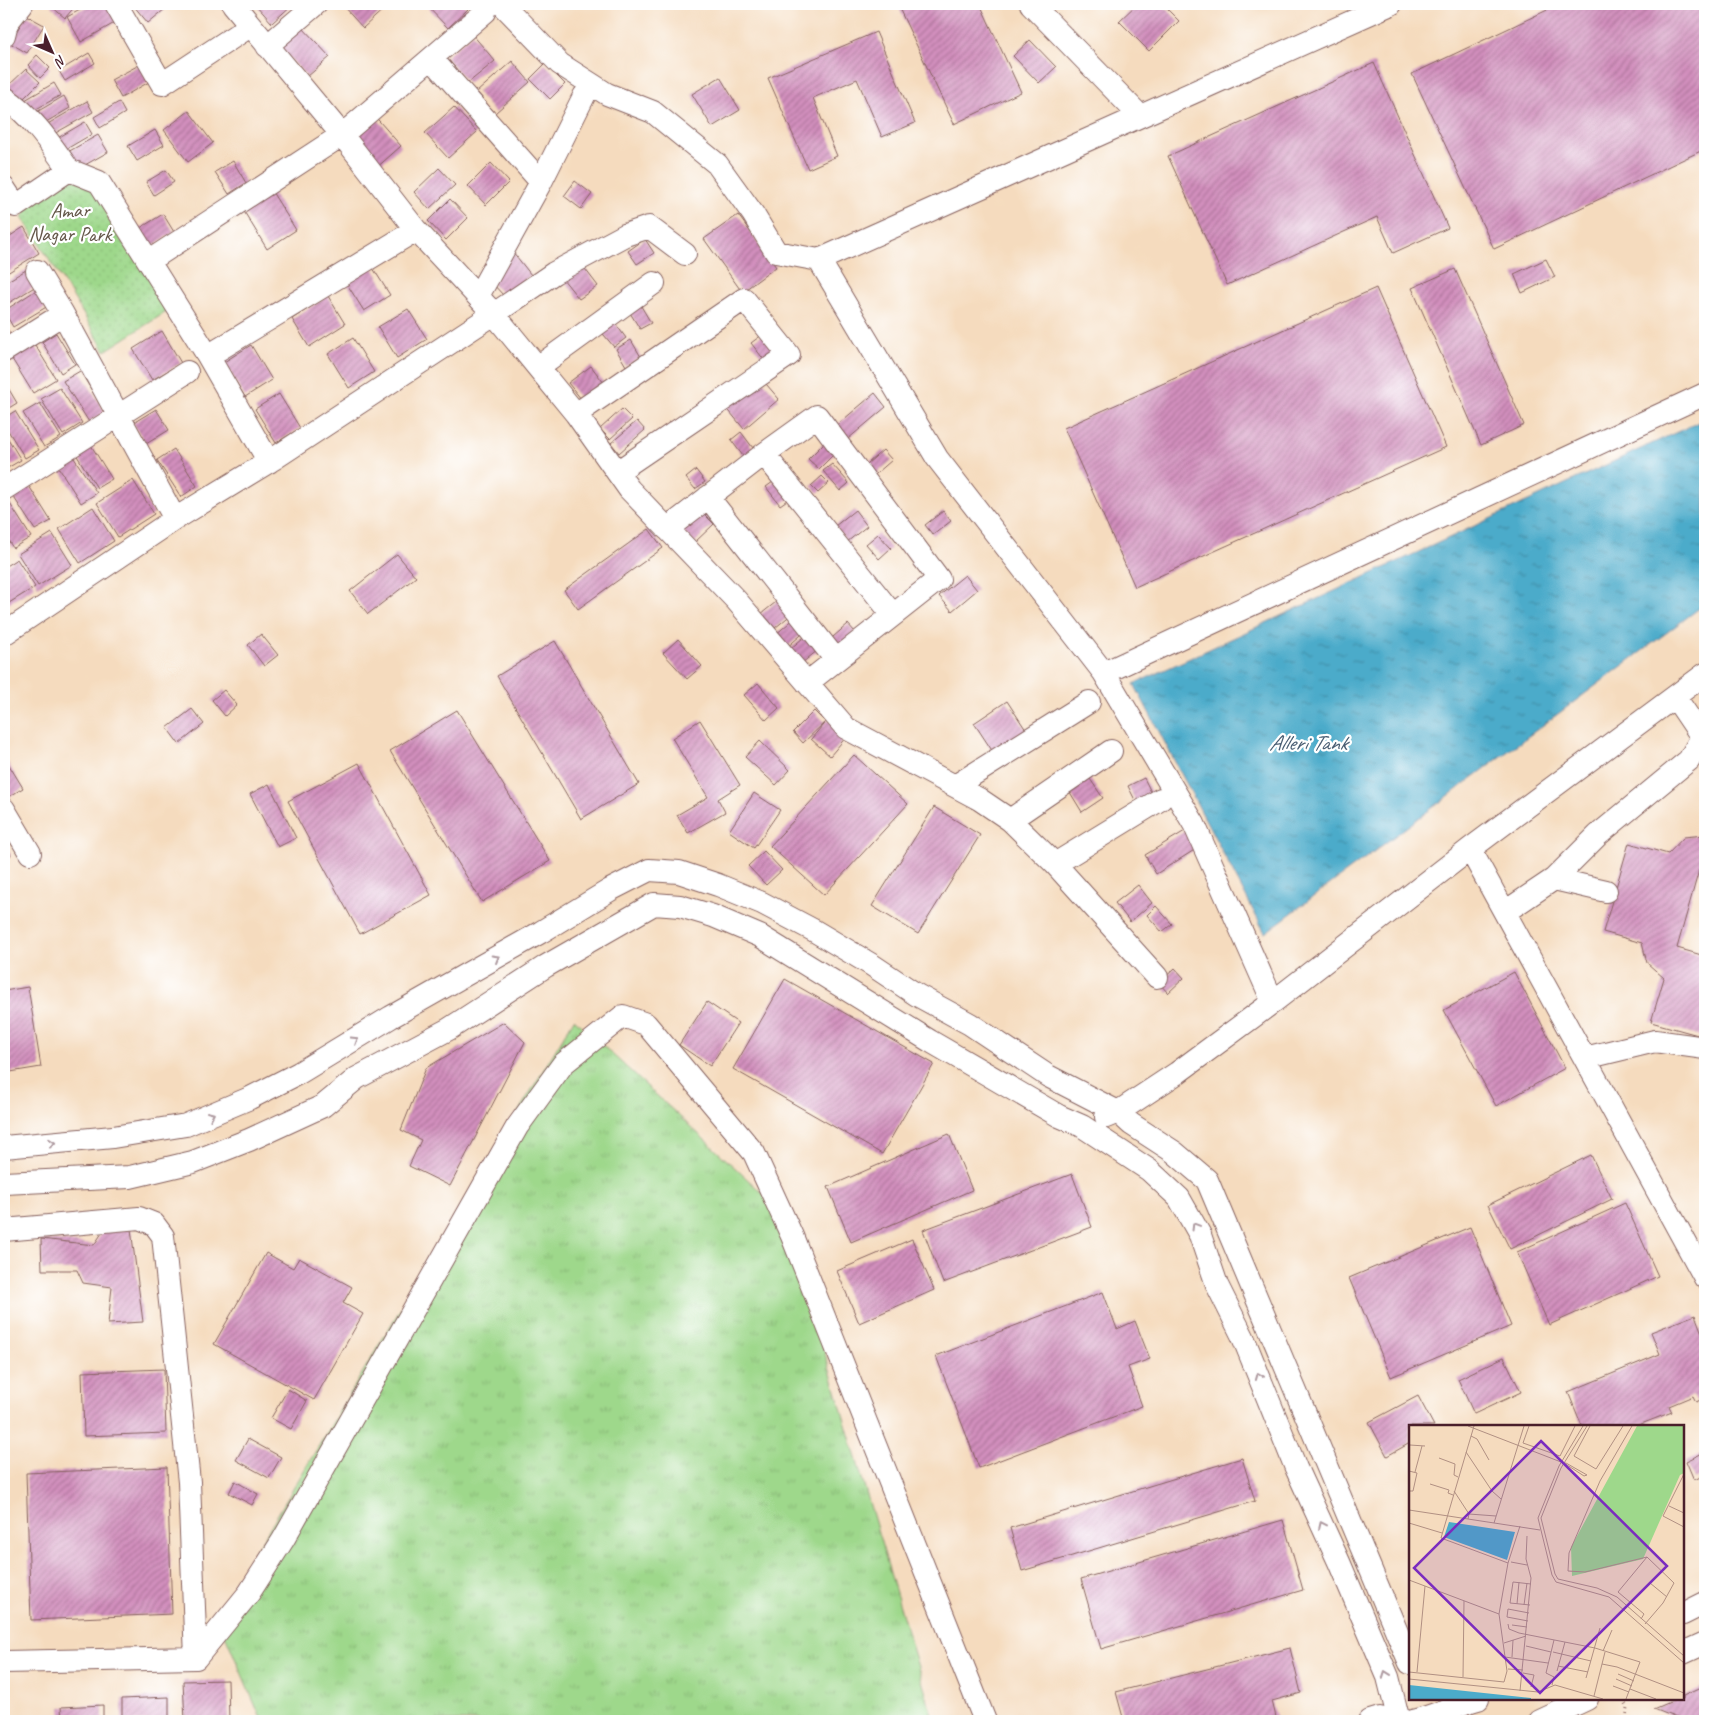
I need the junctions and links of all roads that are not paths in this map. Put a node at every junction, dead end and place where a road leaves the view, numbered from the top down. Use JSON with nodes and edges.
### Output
{"nodes":[{"id":1,"x":22,"y":4,"type":"edge"},
{"id":2,"x":116,"y":4,"type":"edge"},
{"id":3,"x":233,"y":4,"type":"edge"},
{"id":4,"x":316,"y":4,"type":"edge"},
{"id":5,"x":1031,"y":4,"type":"edge"},
{"id":6,"x":1391,"y":4,"type":"edge"},
{"id":7,"x":494,"y":8,"type":"edge"},
{"id":8,"x":250,"y":26,"type":"junction"},
{"id":9,"x":4,"y":35,"type":"edge"},
{"id":10,"x":267,"y":46,"type":"junction"},
{"id":11,"x":432,"y":59,"type":"junction"},
{"id":12,"x":584,"y":96,"type":"dead end"},
{"id":13,"x":4,"y":97,"type":"edge"},
{"id":14,"x":1140,"y":116,"type":"junction"},
{"id":15,"x":342,"y":135,"type":"junction"},
{"id":16,"x":70,"y":170,"type":"junction"},
{"id":17,"x":541,"y":182,"type":"junction"},
{"id":18,"x":4,"y":188,"type":"edge"},
{"id":19,"x":416,"y":230,"type":"junction"},
{"id":20,"x":685,"y":254,"type":"dead end"},
{"id":21,"x":819,"y":260,"type":"junction"},
{"id":22,"x":148,"y":261,"type":"junction"},
{"id":23,"x":37,"y":271,"type":"dead end"},
{"id":24,"x":654,"y":283,"type":"dead end"},
{"id":25,"x":478,"y":296,"type":"junction"},
{"id":26,"x":63,"y":314,"type":"junction"},
{"id":27,"x":494,"y":314,"type":"junction"},
{"id":28,"x":4,"y":352,"type":"edge"},
{"id":29,"x":208,"y":356,"type":"junction"},
{"id":30,"x":538,"y":367,"type":"junction"},
{"id":31,"x":187,"y":372,"type":"dead end"},
{"id":32,"x":1705,"y":394,"type":"edge"},
{"id":33,"x":119,"y":414,"type":"junction"},
{"id":34,"x":576,"y":414,"type":"junction"},
{"id":35,"x":764,"y":454,"type":"junction"},
{"id":36,"x":269,"y":462,"type":"junction"},
{"id":37,"x":617,"y":472,"type":"junction"},
{"id":38,"x":4,"y":488,"type":"edge"},
{"id":39,"x":708,"y":497,"type":"junction"},
{"id":40,"x":175,"y":519,"type":"junction"},
{"id":41,"x":667,"y":529,"type":"junction"},
{"id":42,"x":893,"y":615,"type":"junction"},
{"id":43,"x":4,"y":634,"type":"edge"},
{"id":44,"x":836,"y":660,"type":"junction"},
{"id":45,"x":1104,"y":672,"type":"junction"},
{"id":46,"x":1705,"y":674,"type":"edge"},
{"id":47,"x":807,"y":683,"type":"junction"},
{"id":48,"x":1675,"y":697,"type":"junction"},
{"id":49,"x":1089,"y":702,"type":"dead end"},
{"id":50,"x":1704,"y":737,"type":"edge"},
{"id":51,"x":1111,"y":751,"type":"dead end"},
{"id":52,"x":955,"y":786,"type":"junction"},
{"id":53,"x":1161,"y":799,"type":"dead end"},
{"id":54,"x":4,"y":809,"type":"edge"},
{"id":55,"x":1010,"y":820,"type":"junction"},
{"id":56,"x":1470,"y":849,"type":"junction"},
{"id":57,"x":30,"y":853,"type":"dead end"},
{"id":58,"x":1054,"y":864,"type":"junction"},
{"id":59,"x":1554,"y":879,"type":"junction"},
{"id":60,"x":1606,"y":891,"type":"dead end"},
{"id":61,"x":1505,"y":912,"type":"junction"},
{"id":62,"x":1157,"y":977,"type":"dead end"},
{"id":63,"x":1273,"y":1002,"type":"junction"},
{"id":64,"x":1705,"y":1048,"type":"edge"},
{"id":65,"x":1585,"y":1058,"type":"junction"},
{"id":66,"x":1118,"y":1112,"type":"junction"},
{"id":67,"x":1082,"y":1126,"type":"junction"},
{"id":68,"x":4,"y":1147,"type":"edge"},
{"id":69,"x":4,"y":1184,"type":"edge"},
{"id":70,"x":4,"y":1230,"type":"edge"},
{"id":71,"x":1705,"y":1278,"type":"edge"},
{"id":72,"x":1705,"y":1603,"type":"edge"},
{"id":73,"x":1684,"y":1614,"type":"edge"},
{"id":74,"x":1705,"y":1643,"type":"edge"},
{"id":75,"x":1684,"y":1654,"type":"edge"},
{"id":76,"x":196,"y":1658,"type":"junction"},
{"id":77,"x":1409,"y":1661,"type":"edge"},
{"id":78,"x":4,"y":1662,"type":"edge"},
{"id":79,"x":1474,"y":1700,"type":"edge"},
{"id":80,"x":1585,"y":1700,"type":"edge"},
{"id":81,"x":1422,"y":1715,"type":"edge"},
{"id":82,"x":985,"y":1721,"type":"edge"},
{"id":83,"x":1370,"y":1721,"type":"edge"},
{"id":84,"x":1391,"y":1721,"type":"edge"},
{"id":85,"x":1399,"y":1721,"type":"edge"},
{"id":86,"x":1540,"y":1721,"type":"edge"}],
"edges":[{"from":1,"to":9,"type":"street"},
{"from":2,"to":8,"type":"street"},
{"from":3,"to":8,"type":"street"},
{"from":4,"to":10,"type":"street"},
{"from":5,"to":14,"type":"street"},
{"from":6,"to":14,"type":"street"},
{"from":7,"to":11,"type":"street"},
{"from":7,"to":21,"type":"street"},
{"from":8,"to":10,"type":"street"},
{"from":10,"to":15,"type":"street"},
{"from":11,"to":15,"type":"street"},
{"from":11,"to":17,"type":"street"},
{"from":12,"to":17,"type":"street"},
{"from":13,"to":16,"type":"street"},
{"from":14,"to":21,"type":"street"},
{"from":15,"to":19,"type":"street"},
{"from":15,"to":22,"type":"street"},
{"from":16,"to":18,"type":"street"},
{"from":16,"to":22,"type":"street"},
{"from":17,"to":25,"type":"street"},
{"from":19,"to":25,"type":"street"},
{"from":19,"to":29,"type":"street"},
{"from":20,"to":27,"type":"street"},
{"from":21,"to":45,"type":"street"},
{"from":22,"to":29,"type":"street"},
{"from":23,"to":26,"type":"street"},
{"from":24,"to":30,"type":"street"},
{"from":25,"to":27,"type":"street"},
{"from":26,"to":28,"type":"street"},
{"from":26,"to":33,"type":"street"},
{"from":27,"to":30,"type":"street"},
{"from":27,"to":36,"type":"street"},
{"from":29,"to":36,"type":"street"},
{"from":30,"to":34,"type":"street"},
{"from":31,"to":33,"type":"street"},
{"from":32,"to":45,"type":"street"},
{"from":33,"to":38,"type":"street"},
{"from":33,"to":40,"type":"street"},
{"from":34,"to":37,"type":"street"},
{"from":34,"to":37,"type":"street"},
{"from":35,"to":39,"type":"street"},
{"from":35,"to":42,"type":"street"},
{"from":35,"to":42,"type":"street"},
{"from":36,"to":40,"type":"street"},
{"from":37,"to":41,"type":"street"},
{"from":39,"to":41,"type":"street"},
{"from":39,"to":44,"type":"street"},
{"from":40,"to":43,"type":"street"},
{"from":41,"to":47,"type":"street"},
{"from":42,"to":44,"type":"street"},
{"from":44,"to":47,"type":"street"},
{"from":45,"to":63,"type":"street"},
{"from":46,"to":48,"type":"street"},
{"from":47,"to":52,"type":"street"},
{"from":48,"to":50,"type":"street"},
{"from":48,"to":56,"type":"street"},
{"from":49,"to":52,"type":"street"},
{"from":50,"to":59,"type":"street"},
{"from":51,"to":55,"type":"street"},
{"from":52,"to":55,"type":"street"},
{"from":53,"to":58,"type":"street"},
{"from":54,"to":57,"type":"street"},
{"from":55,"to":58,"type":"street"},
{"from":56,"to":61,"type":"street"},
{"from":56,"to":63,"type":"street"},
{"from":58,"to":62,"type":"street"},
{"from":59,"to":60,"type":"street"},
{"from":59,"to":61,"type":"street"},
{"from":61,"to":65,"type":"street"},
{"from":63,"to":66,"type":"street"},
{"from":64,"to":65,"type":"street"},
{"from":65,"to":71,"type":"street"},
{"from":66,"to":67,"type":"street"},
{"from":68,"to":66,"type":"street","one_way":true},
{"from":66,"to":77,"type":"street"},
{"from":67,"to":69,"type":"street"},
{"from":85,"to":67,"type":"street","one_way":true},
{"from":70,"to":76,"type":"street"},
{"from":72,"to":73,"type":"street"},
{"from":74,"to":75,"type":"street"},
{"from":76,"to":78,"type":"street"},
{"from":76,"to":82,"type":"street"},
{"from":79,"to":81,"type":"street"},
{"from":80,"to":86,"type":"street"},
{"from":83,"to":84,"type":"street"}]}
